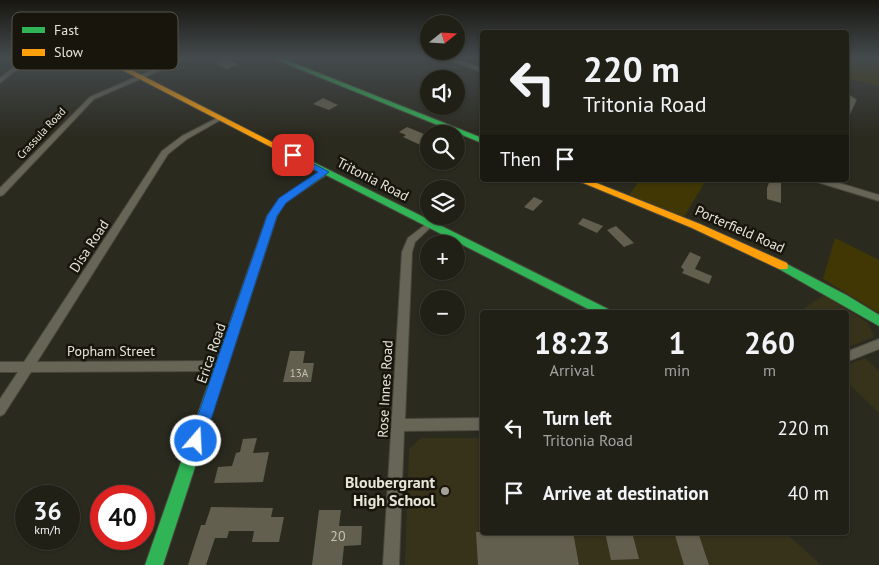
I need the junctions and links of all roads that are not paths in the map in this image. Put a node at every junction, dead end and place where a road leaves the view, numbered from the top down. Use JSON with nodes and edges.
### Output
{"nodes":[{"id":1,"x":123,"y":84,"type":"edge"},
{"id":2,"x":155,"y":84,"type":"edge"},
{"id":3,"x":341,"y":84,"type":"edge"},
{"id":4,"x":849,"y":97,"type":"edge"},
{"id":5,"x":849,"y":109,"type":"edge"},
{"id":6,"x":221,"y":118,"type":"junction"},
{"id":7,"x":480,"y":140,"type":"edge"},
{"id":8,"x":325,"y":172,"type":"junction"},
{"id":9,"x":586,"y":182,"type":"edge"},
{"id":10,"x":828,"y":182,"type":"edge"},
{"id":11,"x":0,"y":193,"type":"edge"},
{"id":12,"x":879,"y":198,"type":"edge"},
{"id":13,"x":420,"y":219,"type":"edge"},
{"id":14,"x":429,"y":225,"type":"edge"},
{"id":15,"x":432,"y":225,"type":"edge"},
{"id":16,"x":600,"y":310,"type":"edge"},
{"id":17,"x":879,"y":321,"type":"edge"},
{"id":18,"x":879,"y":344,"type":"edge"},
{"id":19,"x":849,"y":356,"type":"edge"},
{"id":20,"x":222,"y":366,"type":"junction"},
{"id":21,"x":0,"y":367,"type":"edge"},
{"id":22,"x":28,"y":367,"type":"junction"},
{"id":23,"x":0,"y":410,"type":"edge"},
{"id":24,"x":480,"y":424,"type":"edge"},
{"id":25,"x":399,"y":425,"type":"junction"},
{"id":26,"x":154,"y":565,"type":"edge"},
{"id":27,"x":392,"y":565,"type":"edge"}],
"edges":[{"from":1,"to":11,"type":"street","name":"Crassula Road"},
{"from":2,"to":6,"type":"street","name":"Tritonia Road"},
{"from":3,"to":7,"type":"street"},
{"from":4,"to":5,"type":"street"},
{"from":6,"to":8,"type":"street","name":"Tritonia Road"},
{"from":6,"to":22,"type":"street","name":"Disa Road"},
{"from":8,"to":13,"type":"street","name":"Tritonia Road"},
{"from":8,"to":20,"type":"street","name":"Erica Road"},
{"from":9,"to":17,"type":"street","name":"Porterfield Road"},
{"from":10,"to":12,"type":"street"},
{"from":14,"to":25,"type":"street","name":"Rose Innes Road"},
{"from":15,"to":16,"type":"street","name":"Tritonia Road"},
{"from":18,"to":19,"type":"street"},
{"from":20,"to":22,"type":"street","name":"Popham Street"},
{"from":20,"to":26,"type":"street","name":"Erica Road"},
{"from":21,"to":22,"type":"street","name":"Popham Street"},
{"from":22,"to":23,"type":"street","name":"Disa Road"},
{"from":24,"to":25,"type":"street"},
{"from":25,"to":27,"type":"street","name":"Rose Innes Road"}]}
